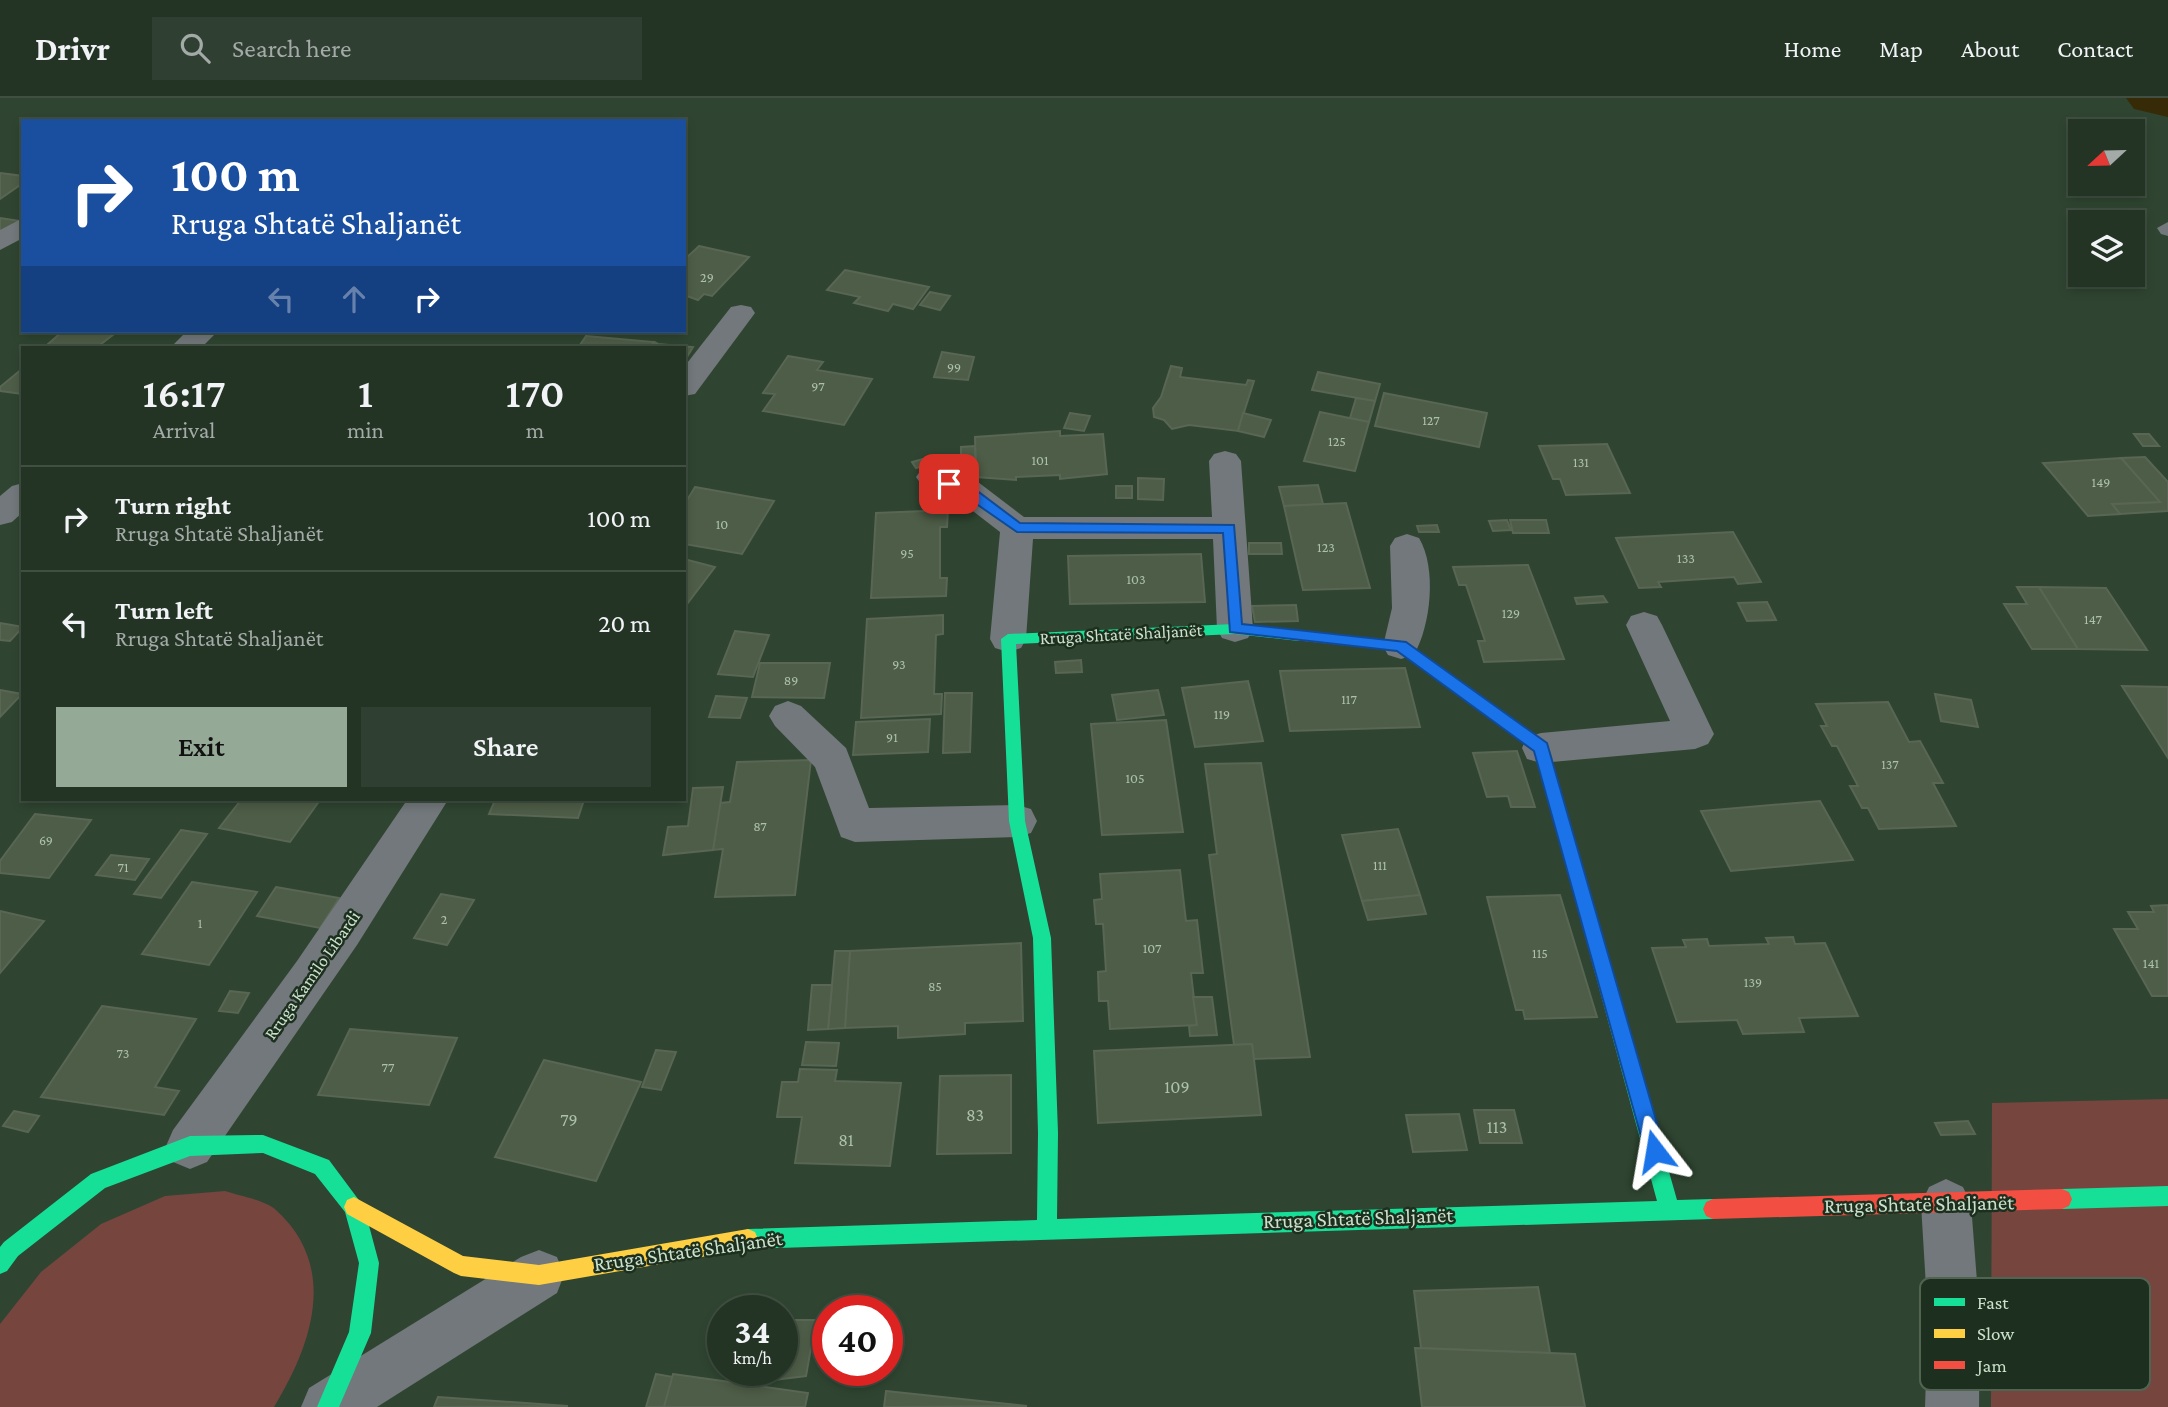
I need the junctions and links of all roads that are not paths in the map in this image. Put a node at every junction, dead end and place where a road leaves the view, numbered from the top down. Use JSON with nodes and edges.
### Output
{"nodes":[{"id":1,"x":21,"y":227,"type":"edge"},
{"id":2,"x":0,"y":242,"type":"edge"},
{"id":3,"x":741,"y":313,"type":"dead end"},
{"id":4,"x":202,"y":333,"type":"edge"},
{"id":5,"x":186,"y":346,"type":"edge"},
{"id":6,"x":686,"y":384,"type":"edge"},
{"id":7,"x":1225,"y":461,"type":"dead end"},
{"id":8,"x":932,"y":477,"type":"dead end"},
{"id":9,"x":21,"y":496,"type":"edge"},
{"id":10,"x":0,"y":514,"type":"edge"},
{"id":11,"x":1017,"y":528,"type":"junction"},
{"id":12,"x":1229,"y":528,"type":"junction"},
{"id":13,"x":1407,"y":546,"type":"dead end"},
{"id":14,"x":1644,"y":625,"type":"dead end"},
{"id":15,"x":1235,"y":629,"type":"junction"},
{"id":16,"x":1007,"y":639,"type":"junction"},
{"id":17,"x":1401,"y":646,"type":"junction"},
{"id":18,"x":788,"y":716,"type":"dead end"},
{"id":19,"x":1541,"y":748,"type":"junction"},
{"id":20,"x":427,"y":801,"type":"edge"},
{"id":21,"x":1017,"y":821,"type":"junction"},
{"id":22,"x":190,"y":1146,"type":"junction"},
{"id":23,"x":2168,"y":1196,"type":"edge"},
{"id":24,"x":1946,"y":1204,"type":"junction"},
{"id":25,"x":354,"y":1207,"type":"junction"},
{"id":26,"x":1669,"y":1209,"type":"junction"},
{"id":27,"x":1047,"y":1228,"type":"junction"},
{"id":28,"x":6,"y":1251,"type":"edge"},
{"id":29,"x":0,"y":1265,"type":"edge"},
{"id":30,"x":539,"y":1275,"type":"junction"},
{"id":31,"x":1951,"y":1278,"type":"edge"},
{"id":32,"x":328,"y":1407,"type":"edge"}],
"edges":[{"from":1,"to":2,"type":"street"},
{"from":3,"to":6,"type":"street"},
{"from":4,"to":5,"type":"street"},
{"from":7,"to":12,"type":"street"},
{"from":8,"to":11,"type":"street"},
{"from":9,"to":10,"type":"street"},
{"from":11,"to":12,"type":"street"},
{"from":11,"to":16,"type":"street"},
{"from":12,"to":15,"type":"street"},
{"from":13,"to":17,"type":"street"},
{"from":14,"to":19,"type":"street"},
{"from":15,"to":16,"type":"street","name":"Rruga Shtatë Shaljanët"},
{"from":15,"to":17,"type":"street","name":"Rruga Shtatë Shaljanët"},
{"from":16,"to":21,"type":"street"},
{"from":17,"to":19,"type":"street"},
{"from":18,"to":21,"type":"street"},
{"from":19,"to":26,"type":"street"},
{"from":20,"to":22,"type":"street","name":"Rruga Kamilo Libardi"},
{"from":21,"to":27,"type":"street"},
{"from":22,"to":25,"type":"street"},
{"from":22,"to":28,"type":"street"},
{"from":23,"to":24,"type":"street","name":"Rruga Shtatë Shaljanët"},
{"from":24,"to":26,"type":"street","name":"Rruga Shtatë Shaljanët"},
{"from":24,"to":31,"type":"street"},
{"from":25,"to":30,"type":"street","name":"Rruga Shtatë Shaljanët"},
{"from":25,"to":32,"type":"street"},
{"from":26,"to":27,"type":"street","name":"Rruga Shtatë Shaljanët"},
{"from":27,"to":30,"type":"street","name":"Rruga Shtatë Shaljanët"},
{"from":28,"to":29,"type":"street"},
{"from":30,"to":32,"type":"street","name":"Rruga Shtatë Shaljanët"}]}
